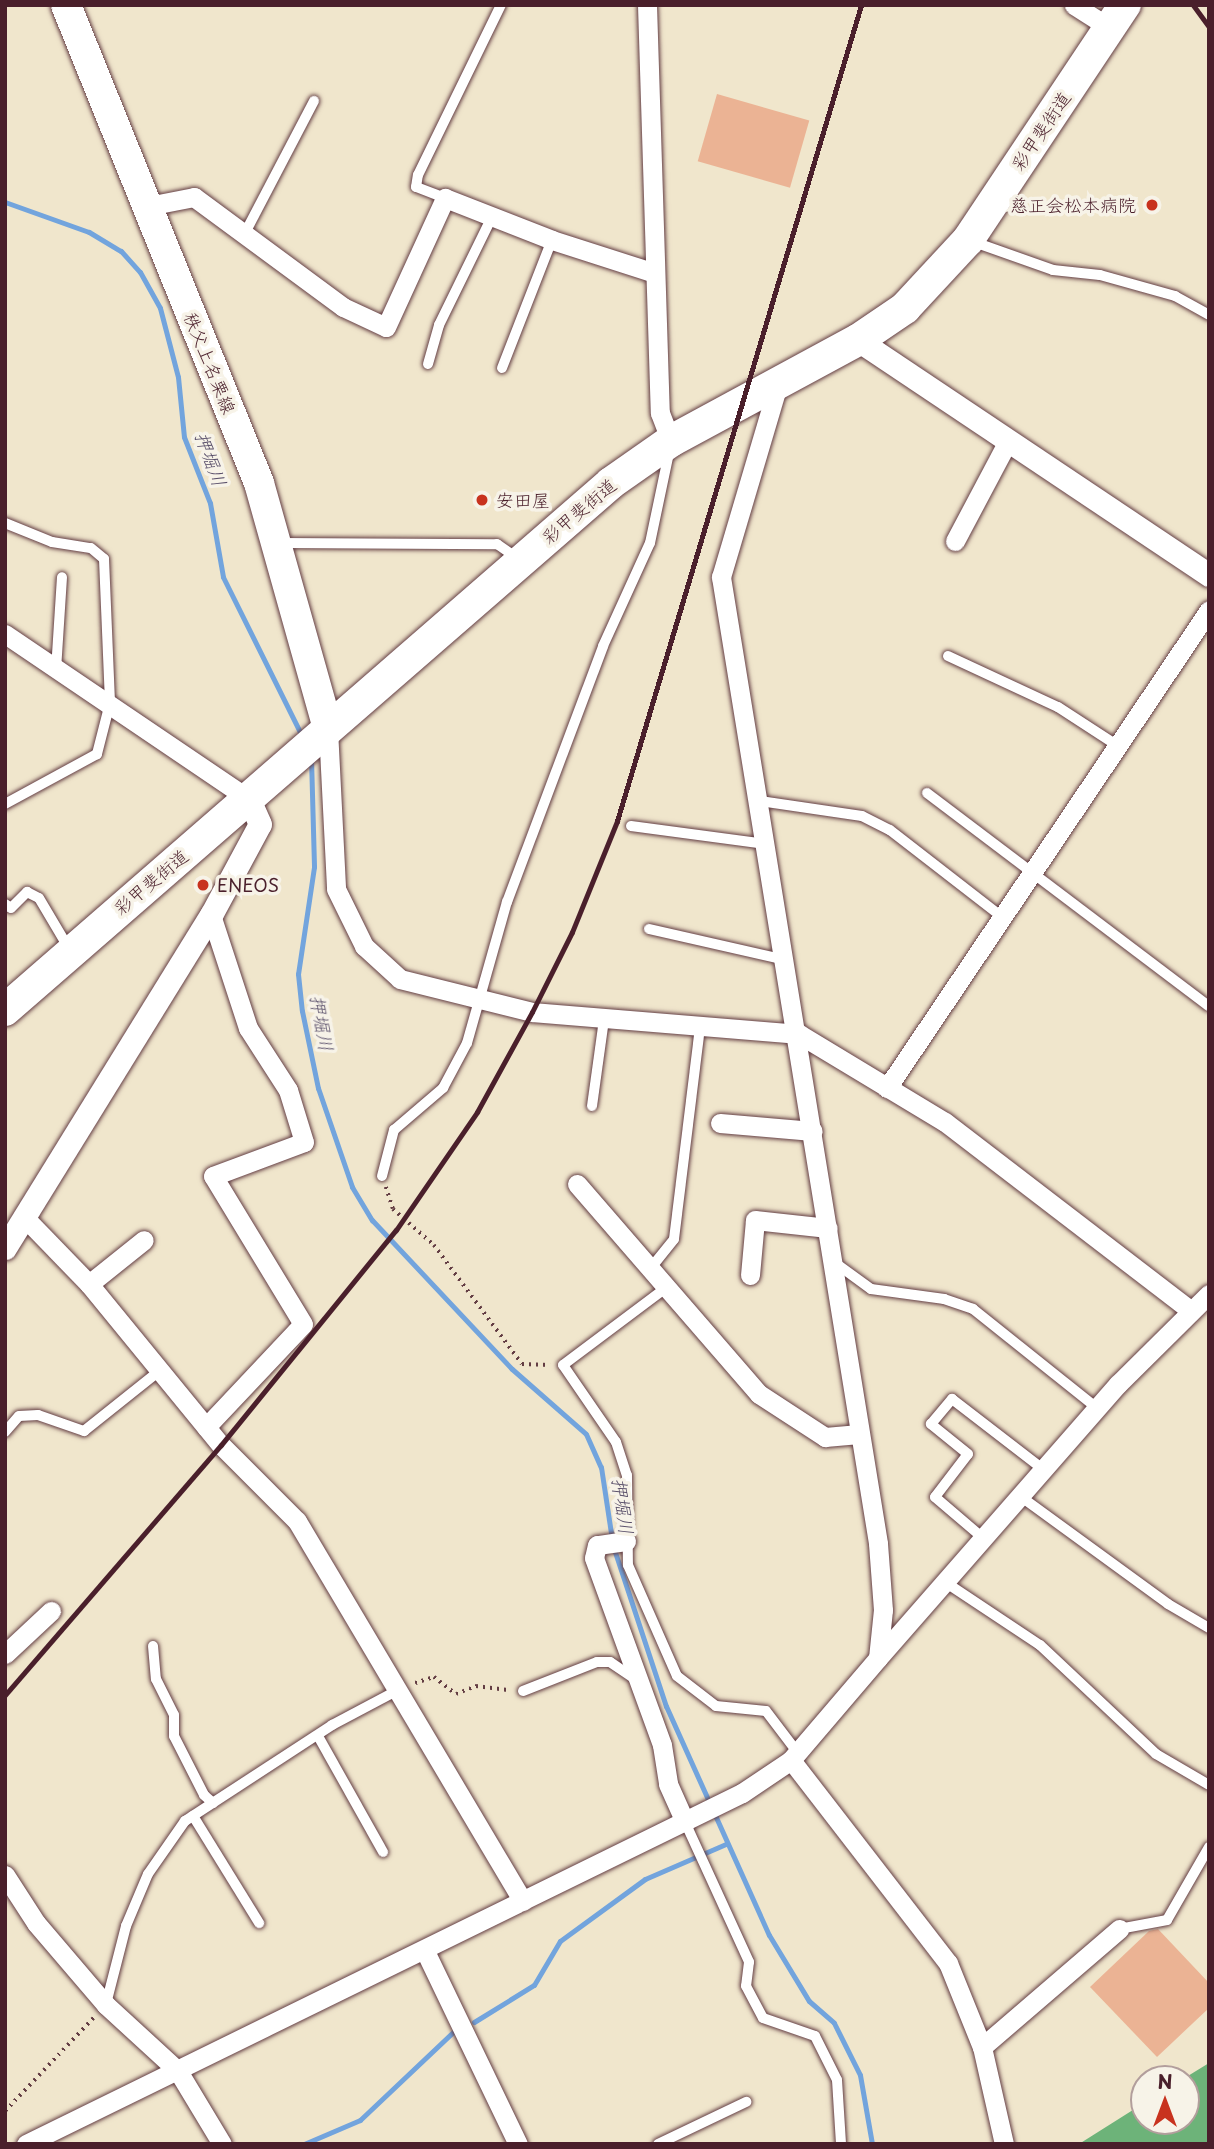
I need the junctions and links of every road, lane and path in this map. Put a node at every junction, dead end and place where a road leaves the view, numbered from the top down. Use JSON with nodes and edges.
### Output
{"nodes":[{"id":1,"x":66,"y":5,"type":"edge"},
{"id":2,"x":501,"y":5,"type":"edge"},
{"id":3,"x":647,"y":5,"type":"edge"},
{"id":4,"x":1074,"y":5,"type":"edge"},
{"id":5,"x":1117,"y":17,"type":"edge"},
{"id":6,"x":314,"y":101,"type":"dead end"},
{"id":7,"x":444,"y":198,"type":"junction"},
{"id":8,"x":148,"y":206,"type":"junction"},
{"id":9,"x":492,"y":217,"type":"junction"},
{"id":10,"x":245,"y":233,"type":"junction"},
{"id":11,"x":552,"y":240,"type":"junction"},
{"id":12,"x":968,"y":240,"type":"junction"},
{"id":13,"x":655,"y":273,"type":"junction"},
{"id":14,"x":1209,"y":315,"type":"edge"},
{"id":15,"x":858,"y":340,"type":"junction"},
{"id":16,"x":428,"y":364,"type":"dead end"},
{"id":17,"x":502,"y":368,"type":"dead end"},
{"id":18,"x":778,"y":385,"type":"junction"},
{"id":19,"x":1008,"y":441,"type":"junction"},
{"id":20,"x":671,"y":442,"type":"junction"},
{"id":21,"x":5,"y":523,"type":"edge"},
{"id":22,"x":955,"y":541,"type":"dead end"},
{"id":23,"x":277,"y":542,"type":"junction"},
{"id":24,"x":522,"y":561,"type":"junction"},
{"id":25,"x":1209,"y":575,"type":"edge"},
{"id":26,"x":62,"y":577,"type":"dead end"},
{"id":27,"x":1209,"y":610,"type":"edge"},
{"id":28,"x":5,"y":634,"type":"edge"},
{"id":29,"x":948,"y":656,"type":"dead end"},
{"id":30,"x":56,"y":670,"type":"junction"},
{"id":31,"x":110,"y":703,"type":"junction"},
{"id":32,"x":320,"y":736,"type":"junction"},
{"id":33,"x":1118,"y":746,"type":"junction"},
{"id":34,"x":260,"y":789,"type":"junction"},
{"id":35,"x":928,"y":793,"type":"dead end"},
{"id":36,"x":760,"y":801,"type":"junction"},
{"id":37,"x":5,"y":804,"type":"edge"},
{"id":38,"x":631,"y":826,"type":"dead end"},
{"id":39,"x":767,"y":844,"type":"junction"},
{"id":40,"x":1030,"y":875,"type":"junction"},
{"id":41,"x":5,"y":904,"type":"edge"},
{"id":42,"x":211,"y":915,"type":"junction"},
{"id":43,"x":1002,"y":917,"type":"junction"},
{"id":44,"x":649,"y":929,"type":"dead end"},
{"id":45,"x":70,"y":951,"type":"junction"},
{"id":46,"x":786,"y":960,"type":"junction"},
{"id":47,"x":478,"y":997,"type":"junction"},
{"id":48,"x":1209,"y":1006,"type":"edge"},
{"id":49,"x":5,"y":1010,"type":"edge"},
{"id":50,"x":604,"y":1019,"type":"junction"},
{"id":51,"x":700,"y":1027,"type":"junction"},
{"id":52,"x":799,"y":1034,"type":"junction"},
{"id":53,"x":887,"y":1088,"type":"junction"},
{"id":54,"x":592,"y":1106,"type":"dead end"},
{"id":55,"x":720,"y":1123,"type":"dead end"},
{"id":56,"x":813,"y":1130,"type":"junction"},
{"id":57,"x":382,"y":1176,"type":"joint"},
{"id":58,"x":577,"y":1184,"type":"dead end"},
{"id":59,"x":24,"y":1218,"type":"junction"},
{"id":60,"x":828,"y":1228,"type":"junction"},
{"id":61,"x":144,"y":1240,"type":"dead end"},
{"id":62,"x":5,"y":1248,"type":"edge"},
{"id":63,"x":833,"y":1262,"type":"junction"},
{"id":64,"x":650,"y":1269,"type":"junction"},
{"id":65,"x":750,"y":1275,"type":"dead end"},
{"id":66,"x":89,"y":1284,"type":"junction"},
{"id":67,"x":667,"y":1287,"type":"junction"},
{"id":68,"x":1208,"y":1295,"type":"edge"},
{"id":69,"x":1191,"y":1311,"type":"junction"},
{"id":70,"x":563,"y":1365,"type":"junction"},
{"id":71,"x":158,"y":1372,"type":"junction"},
{"id":72,"x":1097,"y":1408,"type":"junction"},
{"id":73,"x":206,"y":1427,"type":"junction"},
{"id":74,"x":5,"y":1432,"type":"edge"},
{"id":75,"x":859,"y":1434,"type":"junction"},
{"id":76,"x":1044,"y":1469,"type":"junction"},
{"id":77,"x":1020,"y":1496,"type":"junction"},
{"id":78,"x":983,"y":1538,"type":"junction"},
{"id":79,"x":625,"y":1541,"type":"junction"},
{"id":80,"x":945,"y":1582,"type":"junction"},
{"id":81,"x":51,"y":1611,"type":"dead end"},
{"id":82,"x":1209,"y":1628,"type":"edge"},
{"id":83,"x":153,"y":1646,"type":"dead end"},
{"id":84,"x":5,"y":1654,"type":"edge"},
{"id":85,"x":878,"y":1658,"type":"junction"},
{"id":86,"x":638,"y":1681,"type":"junction"},
{"id":87,"x":400,"y":1689,"type":"junction"},
{"id":88,"x":523,"y":1691,"type":"joint"},
{"id":89,"x":318,"y":1736,"type":"junction"},
{"id":90,"x":794,"y":1756,"type":"junction"},
{"id":91,"x":1209,"y":1785,"type":"edge"},
{"id":92,"x":214,"y":1803,"type":"junction"},
{"id":93,"x":193,"y":1816,"type":"junction"},
{"id":94,"x":685,"y":1822,"type":"junction"},
{"id":95,"x":1209,"y":1847,"type":"edge"},
{"id":96,"x":383,"y":1852,"type":"dead end"},
{"id":97,"x":5,"y":1875,"type":"edge"},
{"id":98,"x":523,"y":1902,"type":"junction"},
{"id":99,"x":259,"y":1923,"type":"dead end"},
{"id":100,"x":1119,"y":1929,"type":"joint"},
{"id":101,"x":425,"y":1951,"type":"junction"},
{"id":102,"x":106,"y":2005,"type":"junction"},
{"id":103,"x":982,"y":2047,"type":"junction"},
{"id":104,"x":177,"y":2071,"type":"junction"},
{"id":105,"x":746,"y":2102,"type":"dead end"},
{"id":106,"x":5,"y":2111,"type":"edge"},
{"id":107,"x":26,"y":2144,"type":"edge"},
{"id":108,"x":222,"y":2144,"type":"edge"},
{"id":109,"x":518,"y":2144,"type":"edge"},
{"id":110,"x":658,"y":2144,"type":"edge"},
{"id":111,"x":842,"y":2144,"type":"edge"},
{"id":112,"x":1004,"y":2144,"type":"edge"}],
"edges":[{"from":1,"to":8,"type":"main road","name":"秩父上名栗線"},
{"from":2,"to":7,"type":"lane"},
{"from":3,"to":13,"type":"street"},
{"from":4,"to":5,"type":"street"},
{"from":5,"to":12,"type":"highway","name":"彩甲斐街道"},
{"from":6,"to":10,"type":"lane"},
{"from":7,"to":9,"type":"street"},
{"from":7,"to":10,"type":"street"},
{"from":8,"to":10,"type":"street"},
{"from":8,"to":23,"type":"main road","name":"秩父上名栗線"},
{"from":9,"to":11,"type":"street"},
{"from":9,"to":16,"type":"lane"},
{"from":11,"to":13,"type":"street"},
{"from":11,"to":17,"type":"lane"},
{"from":12,"to":14,"type":"lane"},
{"from":12,"to":15,"type":"highway","name":"彩甲斐街道"},
{"from":13,"to":20,"type":"street"},
{"from":15,"to":18,"type":"highway","name":"彩甲斐街道"},
{"from":15,"to":19,"type":"street"},
{"from":18,"to":20,"type":"highway","name":"彩甲斐街道"},
{"from":18,"to":36,"type":"street"},
{"from":19,"to":22,"type":"street"},
{"from":19,"to":25,"type":"street"},
{"from":20,"to":24,"type":"highway","name":"彩甲斐街道"},
{"from":20,"to":47,"type":"lane"},
{"from":21,"to":31,"type":"lane"},
{"from":23,"to":24,"type":"lane"},
{"from":23,"to":32,"type":"main road","name":"秩父上名栗線"},
{"from":24,"to":32,"type":"highway","name":"彩甲斐街道"},
{"from":26,"to":30,"type":"lane"},
{"from":27,"to":33,"type":"street"},
{"from":28,"to":30,"type":"street"},
{"from":29,"to":33,"type":"lane"},
{"from":30,"to":31,"type":"street"},
{"from":31,"to":34,"type":"street"},
{"from":31,"to":37,"type":"lane"},
{"from":32,"to":34,"type":"highway","name":"彩甲斐街道"},
{"from":32,"to":47,"type":"street"},
{"from":33,"to":40,"type":"street"},
{"from":34,"to":42,"type":"street"},
{"from":34,"to":45,"type":"highway","name":"彩甲斐街道"},
{"from":35,"to":40,"type":"lane"},
{"from":36,"to":39,"type":"street"},
{"from":36,"to":43,"type":"lane"},
{"from":38,"to":39,"type":"lane"},
{"from":39,"to":46,"type":"street"},
{"from":40,"to":43,"type":"street"},
{"from":40,"to":48,"type":"lane"},
{"from":41,"to":45,"type":"lane"},
{"from":42,"to":59,"type":"street"},
{"from":42,"to":73,"type":"street"},
{"from":43,"to":53,"type":"street"},
{"from":44,"to":46,"type":"lane"},
{"from":45,"to":49,"type":"highway","name":"彩甲斐街道"},
{"from":46,"to":52,"type":"street"},
{"from":47,"to":50,"type":"street"},
{"from":47,"to":57,"type":"lane"},
{"from":50,"to":51,"type":"street"},
{"from":50,"to":54,"type":"lane"},
{"from":51,"to":52,"type":"street"},
{"from":51,"to":64,"type":"lane"},
{"from":52,"to":53,"type":"street"},
{"from":52,"to":56,"type":"street"},
{"from":53,"to":69,"type":"street"},
{"from":55,"to":56,"type":"street"},
{"from":56,"to":60,"type":"street"},
{"from":57,"to":70,"type":"path"},
{"from":58,"to":64,"type":"street"},
{"from":59,"to":62,"type":"street"},
{"from":59,"to":66,"type":"street"},
{"from":60,"to":63,"type":"street"},
{"from":60,"to":65,"type":"street"},
{"from":61,"to":66,"type":"street"},
{"from":63,"to":72,"type":"lane"},
{"from":63,"to":75,"type":"street"},
{"from":64,"to":67,"type":"street"},
{"from":66,"to":71,"type":"street"},
{"from":67,"to":70,"type":"lane"},
{"from":67,"to":75,"type":"street"},
{"from":68,"to":69,"type":"street"},
{"from":69,"to":72,"type":"street"},
{"from":70,"to":79,"type":"lane"},
{"from":71,"to":73,"type":"street"},
{"from":71,"to":74,"type":"lane"},
{"from":72,"to":76,"type":"street"},
{"from":73,"to":87,"type":"street"},
{"from":75,"to":85,"type":"street"},
{"from":76,"to":77,"type":"street"},
{"from":76,"to":78,"type":"lane"},
{"from":77,"to":78,"type":"street"},
{"from":77,"to":82,"type":"lane"},
{"from":78,"to":80,"type":"street"},
{"from":79,"to":86,"type":"street"},
{"from":79,"to":90,"type":"lane"},
{"from":80,"to":85,"type":"street"},
{"from":80,"to":91,"type":"lane"},
{"from":81,"to":84,"type":"street"},
{"from":83,"to":92,"type":"lane"},
{"from":85,"to":90,"type":"street"},
{"from":86,"to":88,"type":"lane"},
{"from":86,"to":94,"type":"street"},
{"from":87,"to":88,"type":"path"},
{"from":87,"to":89,"type":"lane"},
{"from":87,"to":98,"type":"street"},
{"from":89,"to":92,"type":"lane"},
{"from":89,"to":96,"type":"lane"},
{"from":90,"to":94,"type":"street"},
{"from":90,"to":103,"type":"street"},
{"from":92,"to":93,"type":"lane"},
{"from":93,"to":99,"type":"lane"},
{"from":93,"to":102,"type":"lane"},
{"from":94,"to":98,"type":"street"},
{"from":94,"to":111,"type":"lane"},
{"from":95,"to":100,"type":"lane"},
{"from":97,"to":102,"type":"street"},
{"from":98,"to":101,"type":"street"},
{"from":100,"to":103,"type":"street"},
{"from":101,"to":104,"type":"street"},
{"from":101,"to":109,"type":"street"},
{"from":102,"to":104,"type":"street"},
{"from":102,"to":106,"type":"path"},
{"from":103,"to":112,"type":"street"},
{"from":104,"to":107,"type":"street"},
{"from":104,"to":108,"type":"street"},
{"from":105,"to":110,"type":"lane"}]}
